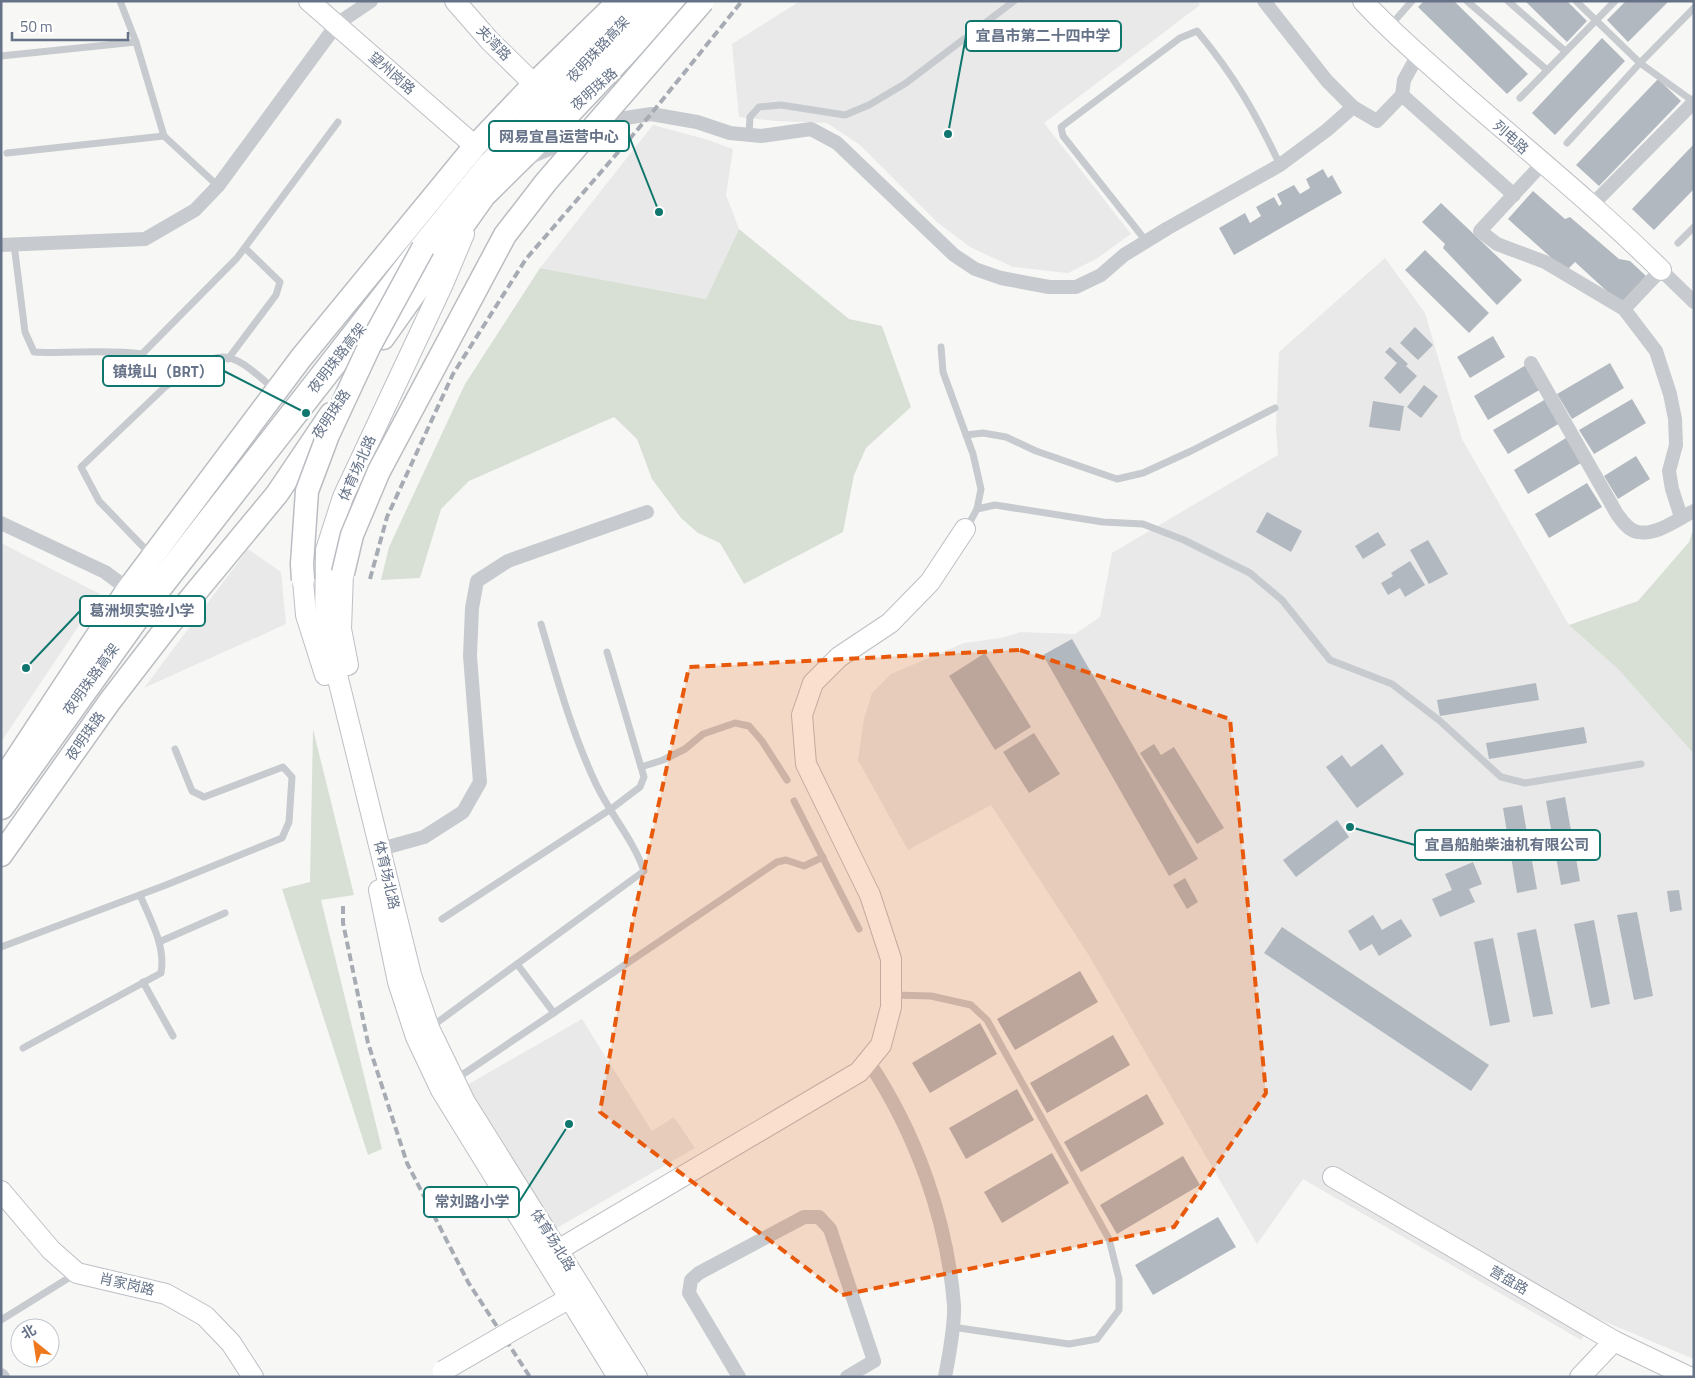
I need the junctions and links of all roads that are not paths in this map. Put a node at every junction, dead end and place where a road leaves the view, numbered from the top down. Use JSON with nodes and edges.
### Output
{"nodes":[{"id":1,"x":120,"y":1,"type":"edge"},
{"id":2,"x":309,"y":1,"type":"edge"},
{"id":3,"x":371,"y":1,"type":"edge"},
{"id":4,"x":455,"y":1,"type":"edge"},
{"id":5,"x":618,"y":1,"type":"edge"},
{"id":6,"x":642,"y":1,"type":"edge"},
{"id":7,"x":673,"y":1,"type":"edge"},
{"id":8,"x":691,"y":1,"type":"edge"},
{"id":9,"x":703,"y":1,"type":"edge"},
{"id":10,"x":1014,"y":1,"type":"edge"},
{"id":11,"x":1264,"y":1,"type":"edge"},
{"id":12,"x":1363,"y":1,"type":"edge"},
{"id":13,"x":1412,"y":1,"type":"edge"},
{"id":14,"x":1467,"y":1,"type":"edge"},
{"id":15,"x":1508,"y":1,"type":"edge"},
{"id":16,"x":1576,"y":1,"type":"edge"},
{"id":17,"x":1615,"y":1,"type":"edge"},
{"id":18,"x":1694,"y":8,"type":"edge"},
{"id":19,"x":1596,"y":21,"type":"junction"},
{"id":20,"x":337,"y":24,"type":"junction"},
{"id":21,"x":1388,"y":28,"type":"junction"},
{"id":22,"x":136,"y":42,"type":"junction"},
{"id":23,"x":1565,"y":51,"type":"junction"},
{"id":24,"x":1418,"y":54,"type":"junction"},
{"id":25,"x":1,"y":56,"type":"edge"},
{"id":26,"x":1640,"y":63,"type":"junction"},
{"id":27,"x":1547,"y":70,"type":"junction"},
{"id":28,"x":534,"y":84,"type":"junction"},
{"id":29,"x":1402,"y":95,"type":"junction"},
{"id":30,"x":1520,"y":98,"type":"dead end"},
{"id":31,"x":1694,"y":102,"type":"edge"},
{"id":32,"x":1352,"y":107,"type":"junction"},
{"id":33,"x":568,"y":112,"type":"junction"},
{"id":34,"x":338,"y":122,"type":"dead end"},
{"id":35,"x":749,"y":135,"type":"junction"},
{"id":36,"x":164,"y":136,"type":"junction"},
{"id":37,"x":1567,"y":143,"type":"dead end"},
{"id":38,"x":475,"y":146,"type":"junction"},
{"id":39,"x":7,"y":153,"type":"dead end"},
{"id":40,"x":518,"y":162,"type":"junction"},
{"id":41,"x":1542,"y":164,"type":"junction"},
{"id":42,"x":1280,"y":165,"type":"junction"},
{"id":43,"x":218,"y":186,"type":"junction"},
{"id":44,"x":1514,"y":195,"type":"junction"},
{"id":45,"x":1592,"y":205,"type":"junction"},
{"id":46,"x":472,"y":214,"type":"junction"},
{"id":47,"x":1694,"y":227,"type":"edge"},
{"id":48,"x":1146,"y":241,"type":"junction"},
{"id":49,"x":1678,"y":243,"type":"dead end"},
{"id":50,"x":7,"y":244,"type":"edge"},
{"id":51,"x":245,"y":248,"type":"junction"},
{"id":52,"x":423,"y":248,"type":"junction"},
{"id":53,"x":1661,"y":270,"type":"junction"},
{"id":54,"x":1694,"y":302,"type":"edge"},
{"id":55,"x":1624,"y":309,"type":"junction"},
{"id":56,"x":402,"y":311,"type":"junction"},
{"id":57,"x":415,"y":336,"type":"junction"},
{"id":58,"x":941,"y":347,"type":"dead end"},
{"id":59,"x":142,"y":354,"type":"junction"},
{"id":60,"x":228,"y":358,"type":"junction"},
{"id":61,"x":1531,"y":363,"type":"dead end"},
{"id":62,"x":166,"y":386,"type":"junction"},
{"id":63,"x":276,"y":390,"type":"junction"},
{"id":64,"x":1275,"y":408,"type":"dead end"},
{"id":65,"x":966,"y":435,"type":"junction"},
{"id":66,"x":977,"y":509,"type":"junction"},
{"id":67,"x":1694,"y":510,"type":"edge"},
{"id":68,"x":647,"y":512,"type":"dead end"},
{"id":69,"x":1681,"y":518,"type":"junction"},
{"id":70,"x":1,"y":523,"type":"edge"},
{"id":71,"x":966,"y":529,"type":"joint"},
{"id":72,"x":152,"y":557,"type":"junction"},
{"id":73,"x":343,"y":573,"type":"joint"},
{"id":74,"x":303,"y":580,"type":"joint"},
{"id":75,"x":128,"y":589,"type":"junction"},
{"id":76,"x":542,"y":624,"type":"dead end"},
{"id":77,"x":607,"y":652,"type":"dead end"},
{"id":78,"x":175,"y":749,"type":"dead end"},
{"id":79,"x":1641,"y":764,"type":"dead end"},
{"id":80,"x":642,"y":768,"type":"junction"},
{"id":81,"x":787,"y":780,"type":"dead end"},
{"id":82,"x":1,"y":782,"type":"edge"},
{"id":83,"x":794,"y":801,"type":"dead end"},
{"id":84,"x":1,"y":806,"type":"edge"},
{"id":85,"x":611,"y":809,"type":"junction"},
{"id":86,"x":377,"y":851,"type":"junction"},
{"id":87,"x":1,"y":855,"type":"edge"},
{"id":88,"x":823,"y":857,"type":"junction"},
{"id":89,"x":140,"y":895,"type":"junction"},
{"id":90,"x":225,"y":914,"type":"dead end"},
{"id":91,"x":442,"y":918,"type":"dead end"},
{"id":92,"x":859,"y":929,"type":"dead end"},
{"id":93,"x":159,"y":942,"type":"junction"},
{"id":94,"x":1,"y":947,"type":"edge"},
{"id":95,"x":517,"y":964,"type":"junction"},
{"id":96,"x":144,"y":982,"type":"junction"},
{"id":97,"x":891,"y":995,"type":"junction"},
{"id":98,"x":554,"y":1013,"type":"junction"},
{"id":99,"x":429,"y":1028,"type":"junction"},
{"id":100,"x":173,"y":1036,"type":"dead end"},
{"id":101,"x":23,"y":1048,"type":"dead end"},
{"id":102,"x":868,"y":1061,"type":"junction"},
{"id":103,"x":454,"y":1081,"type":"junction"},
{"id":104,"x":1333,"y":1176,"type":"dead end"},
{"id":105,"x":1,"y":1191,"type":"edge"},
{"id":106,"x":558,"y":1250,"type":"junction"},
{"id":107,"x":77,"y":1273,"type":"junction"},
{"id":108,"x":570,"y":1298,"type":"junction"},
{"id":109,"x":1,"y":1320,"type":"edge"},
{"id":110,"x":952,"y":1327,"type":"junction"},
{"id":111,"x":1614,"y":1341,"type":"junction"},
{"id":112,"x":438,"y":1374,"type":"edge"},
{"id":113,"x":253,"y":1377,"type":"edge"},
{"id":114,"x":618,"y":1377,"type":"edge"},
{"id":115,"x":637,"y":1377,"type":"edge"},
{"id":116,"x":739,"y":1377,"type":"edge"},
{"id":117,"x":847,"y":1377,"type":"edge"},
{"id":118,"x":945,"y":1377,"type":"edge"},
{"id":119,"x":1580,"y":1377,"type":"edge"},
{"id":120,"x":1689,"y":1377,"type":"edge"}],
"edges":[{"from":1,"to":22,"type":"lane"},
{"from":2,"to":20,"type":"street","name":"望州岗路"},
{"from":3,"to":20,"type":"street"},
{"from":4,"to":28,"type":"street","name":"夹湾路"},
{"from":5,"to":28,"type":"main road"},
{"from":6,"to":52,"type":"highway","name":"夜明珠路高架"},
{"from":7,"to":33,"type":"highway","name":"夜明珠路高架"},
{"from":8,"to":33,"type":"main road","name":"夜明珠路"},
{"from":9,"to":73,"type":"main road","bridge":true},
{"from":10,"to":35,"type":"lane"},
{"from":11,"to":32,"type":"street"},
{"from":12,"to":21,"type":"street","name":"列电路"},
{"from":13,"to":21,"type":"lane"},
{"from":14,"to":27,"type":"lane"},
{"from":15,"to":23,"type":"lane"},
{"from":16,"to":19,"type":"lane"},
{"from":17,"to":19,"type":"lane"},
{"from":18,"to":26,"type":"lane"},
{"from":19,"to":23,"type":"lane"},
{"from":19,"to":26,"type":"lane"},
{"from":20,"to":38,"type":"street","name":"望州岗路"},
{"from":20,"to":43,"type":"street"},
{"from":21,"to":24,"type":"street","name":"列电路"},
{"from":22,"to":25,"type":"lane"},
{"from":22,"to":36,"type":"lane"},
{"from":23,"to":27,"type":"lane"},
{"from":24,"to":29,"type":"street"},
{"from":24,"to":41,"type":"street","name":"列电路"},
{"from":26,"to":31,"type":"lane"},
{"from":26,"to":37,"type":"lane"},
{"from":27,"to":30,"type":"lane"},
{"from":28,"to":38,"type":"main road"},
{"from":29,"to":32,"type":"street"},
{"from":29,"to":44,"type":"street"},
{"from":31,"to":45,"type":"street"},
{"from":32,"to":42,"type":"street"},
{"from":33,"to":40,"type":"main road","name":"夜明珠路"},
{"from":34,"to":51,"type":"lane"},
{"from":35,"to":40,"type":"street"},
{"from":35,"to":48,"type":"street"},
{"from":36,"to":39,"type":"lane"},
{"from":36,"to":43,"type":"lane"},
{"from":38,"to":63,"type":"main road"},
{"from":40,"to":46,"type":"main road","name":"夜明珠路"},
{"from":41,"to":44,"type":"street"},
{"from":41,"to":45,"type":"street","name":"列电路"},
{"from":42,"to":48,"type":"street"},
{"from":42,"to":48,"type":"lane"},
{"from":43,"to":50,"type":"street"},
{"from":44,"to":55,"type":"street"},
{"from":45,"to":53,"type":"street","name":"列电路"},
{"from":46,"to":56,"type":"main road","name":"夜明珠路"},
{"from":46,"to":57,"type":"street"},
{"from":47,"to":49,"type":"lane"},
{"from":50,"to":59,"type":"lane"},
{"from":51,"to":59,"type":"lane"},
{"from":51,"to":60,"type":"lane"},
{"from":52,"to":74,"type":"main road","bridge":true},
{"from":52,"to":84,"type":"highway","name":"夜明珠路高架","bridge":true},
{"from":53,"to":54,"type":"street"},
{"from":53,"to":55,"type":"street"},
{"from":55,"to":69,"type":"street"},
{"from":56,"to":57,"type":"street"},
{"from":56,"to":87,"type":"main road","name":"夜明珠路"},
{"from":57,"to":86,"type":"street","name":"体育场北路"},
{"from":58,"to":65,"type":"lane"},
{"from":59,"to":62,"type":"lane"},
{"from":60,"to":62,"type":"lane"},
{"from":60,"to":63,"type":"lane"},
{"from":61,"to":69,"type":"street"},
{"from":62,"to":72,"type":"lane"},
{"from":63,"to":72,"type":"main road"},
{"from":64,"to":65,"type":"lane"},
{"from":65,"to":66,"type":"lane"},
{"from":66,"to":71,"type":"lane"},
{"from":66,"to":79,"type":"lane"},
{"from":67,"to":69,"type":"street"},
{"from":68,"to":86,"type":"street"},
{"from":70,"to":75,"type":"street"},
{"from":71,"to":97,"type":"street"},
{"from":72,"to":75,"type":"main road"},
{"from":73,"to":86,"type":"street"},
{"from":74,"to":86,"type":"street"},
{"from":75,"to":82,"type":"main road"},
{"from":76,"to":85,"type":"lane"},
{"from":77,"to":80,"type":"lane"},
{"from":78,"to":89,"type":"lane"},
{"from":80,"to":81,"type":"lane"},
{"from":80,"to":85,"type":"lane"},
{"from":83,"to":88,"type":"lane"},
{"from":85,"to":91,"type":"lane"},
{"from":85,"to":95,"type":"lane"},
{"from":86,"to":99,"type":"street","name":"体育场北路"},
{"from":86,"to":108,"type":"street","name":"体育场北路"},
{"from":88,"to":92,"type":"lane"},
{"from":88,"to":98,"type":"lane"},
{"from":89,"to":93,"type":"lane"},
{"from":89,"to":94,"type":"lane"},
{"from":90,"to":93,"type":"lane"},
{"from":93,"to":96,"type":"lane"},
{"from":95,"to":98,"type":"lane"},
{"from":95,"to":99,"type":"lane"},
{"from":96,"to":100,"type":"lane"},
{"from":96,"to":101,"type":"lane"},
{"from":97,"to":102,"type":"street"},
{"from":97,"to":110,"type":"lane"},
{"from":98,"to":103,"type":"lane"},
{"from":99,"to":103,"type":"street","name":"体育场北路"},
{"from":102,"to":106,"type":"street"},
{"from":102,"to":110,"type":"street"},
{"from":103,"to":106,"type":"street","name":"体育场北路"},
{"from":104,"to":111,"type":"street","name":"营盘路"},
{"from":105,"to":107,"type":"street","name":"肖家岗路"},
{"from":106,"to":115,"type":"street","name":"体育场北路"},
{"from":107,"to":109,"type":"lane"},
{"from":107,"to":113,"type":"street","name":"肖家岗路"},
{"from":108,"to":112,"type":"street","bridge":true},
{"from":108,"to":114,"type":"street","name":"体育场北路"},
{"from":110,"to":118,"type":"street"},
{"from":111,"to":119,"type":"street"},
{"from":111,"to":120,"type":"street","name":"营盘路"},
{"from":116,"to":117,"type":"street"}]}
